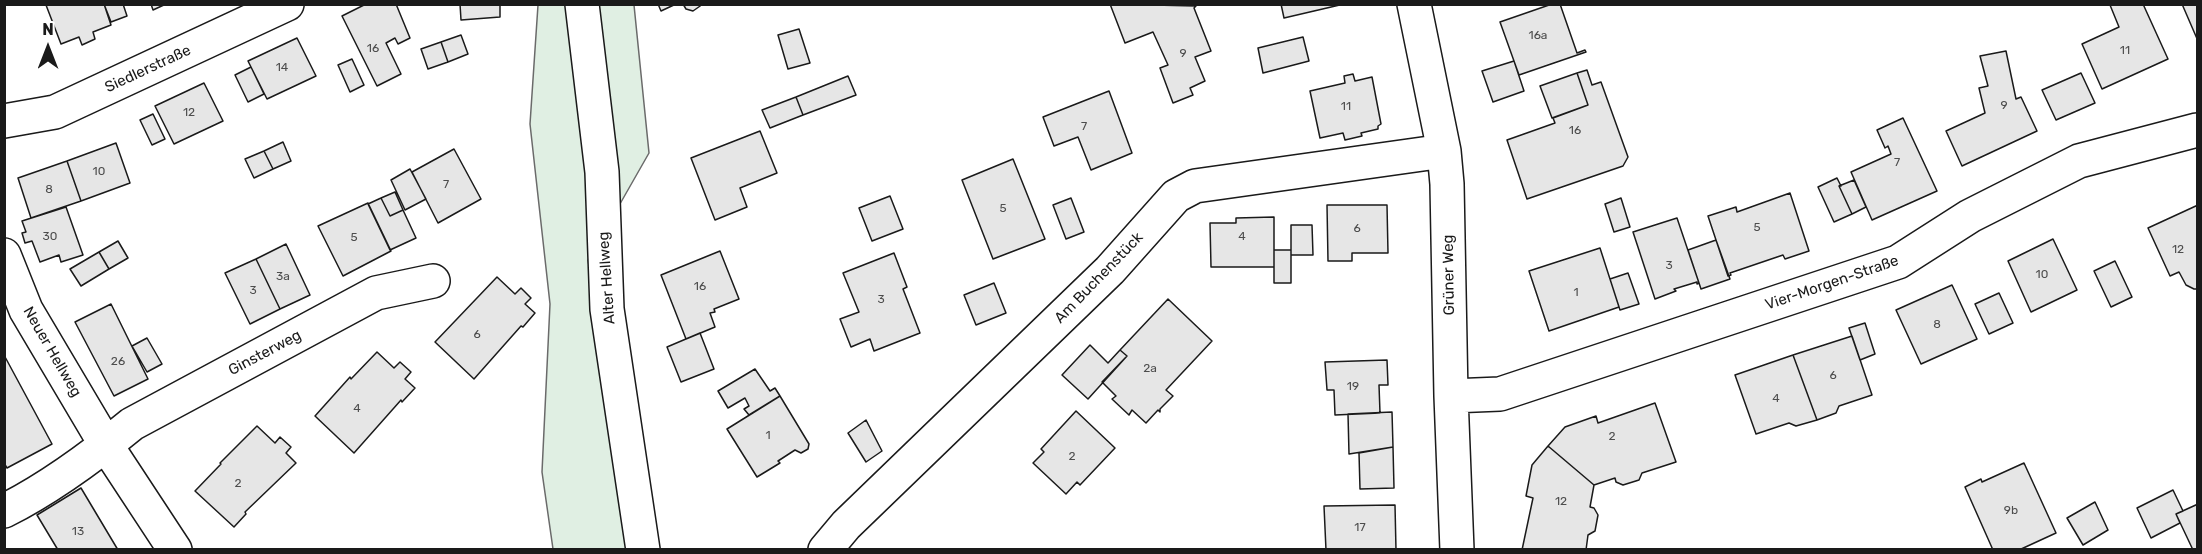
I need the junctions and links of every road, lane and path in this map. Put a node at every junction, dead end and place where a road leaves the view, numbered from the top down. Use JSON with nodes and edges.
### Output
{"nodes":[{"id":1,"x":287,"y":4,"type":"edge"},
{"id":2,"x":582,"y":4,"type":"edge"},
{"id":3,"x":1414,"y":4,"type":"edge"},
{"id":4,"x":4,"y":121,"type":"edge"},
{"id":5,"x":2197,"y":130,"type":"edge"},
{"id":6,"x":1444,"y":151,"type":"junction"},
{"id":7,"x":4,"y":255,"type":"edge"},
{"id":8,"x":433,"y":281,"type":"dead end"},
{"id":9,"x":1451,"y":396,"type":"junction"},
{"id":10,"x":106,"y":445,"type":"junction"},
{"id":11,"x":4,"y":511,"type":"edge"},
{"id":12,"x":175,"y":549,"type":"edge"},
{"id":13,"x":643,"y":549,"type":"edge"},
{"id":14,"x":825,"y":549,"type":"edge"},
{"id":15,"x":1457,"y":549,"type":"edge"}],
"edges":[{"from":1,"to":4,"type":"street","name":"Siedlerstraße"},
{"from":2,"to":13,"type":"street","name":"Alter Hellweg"},
{"from":3,"to":6,"type":"street","name":"Grüner Weg"},
{"from":5,"to":9,"type":"street","name":"Vier-Morgen-Straße"},
{"from":6,"to":9,"type":"street","name":"Grüner Weg"},
{"from":6,"to":14,"type":"street","name":"Am Buchenstück"},
{"from":7,"to":10,"type":"street","name":"Neuer Hellweg"},
{"from":8,"to":10,"type":"street","name":"Ginsterweg"},
{"from":9,"to":15,"type":"street","name":"Grüner Weg"},
{"from":10,"to":11,"type":"street"},
{"from":10,"to":12,"type":"street","name":"Neuer Hellweg"}]}
